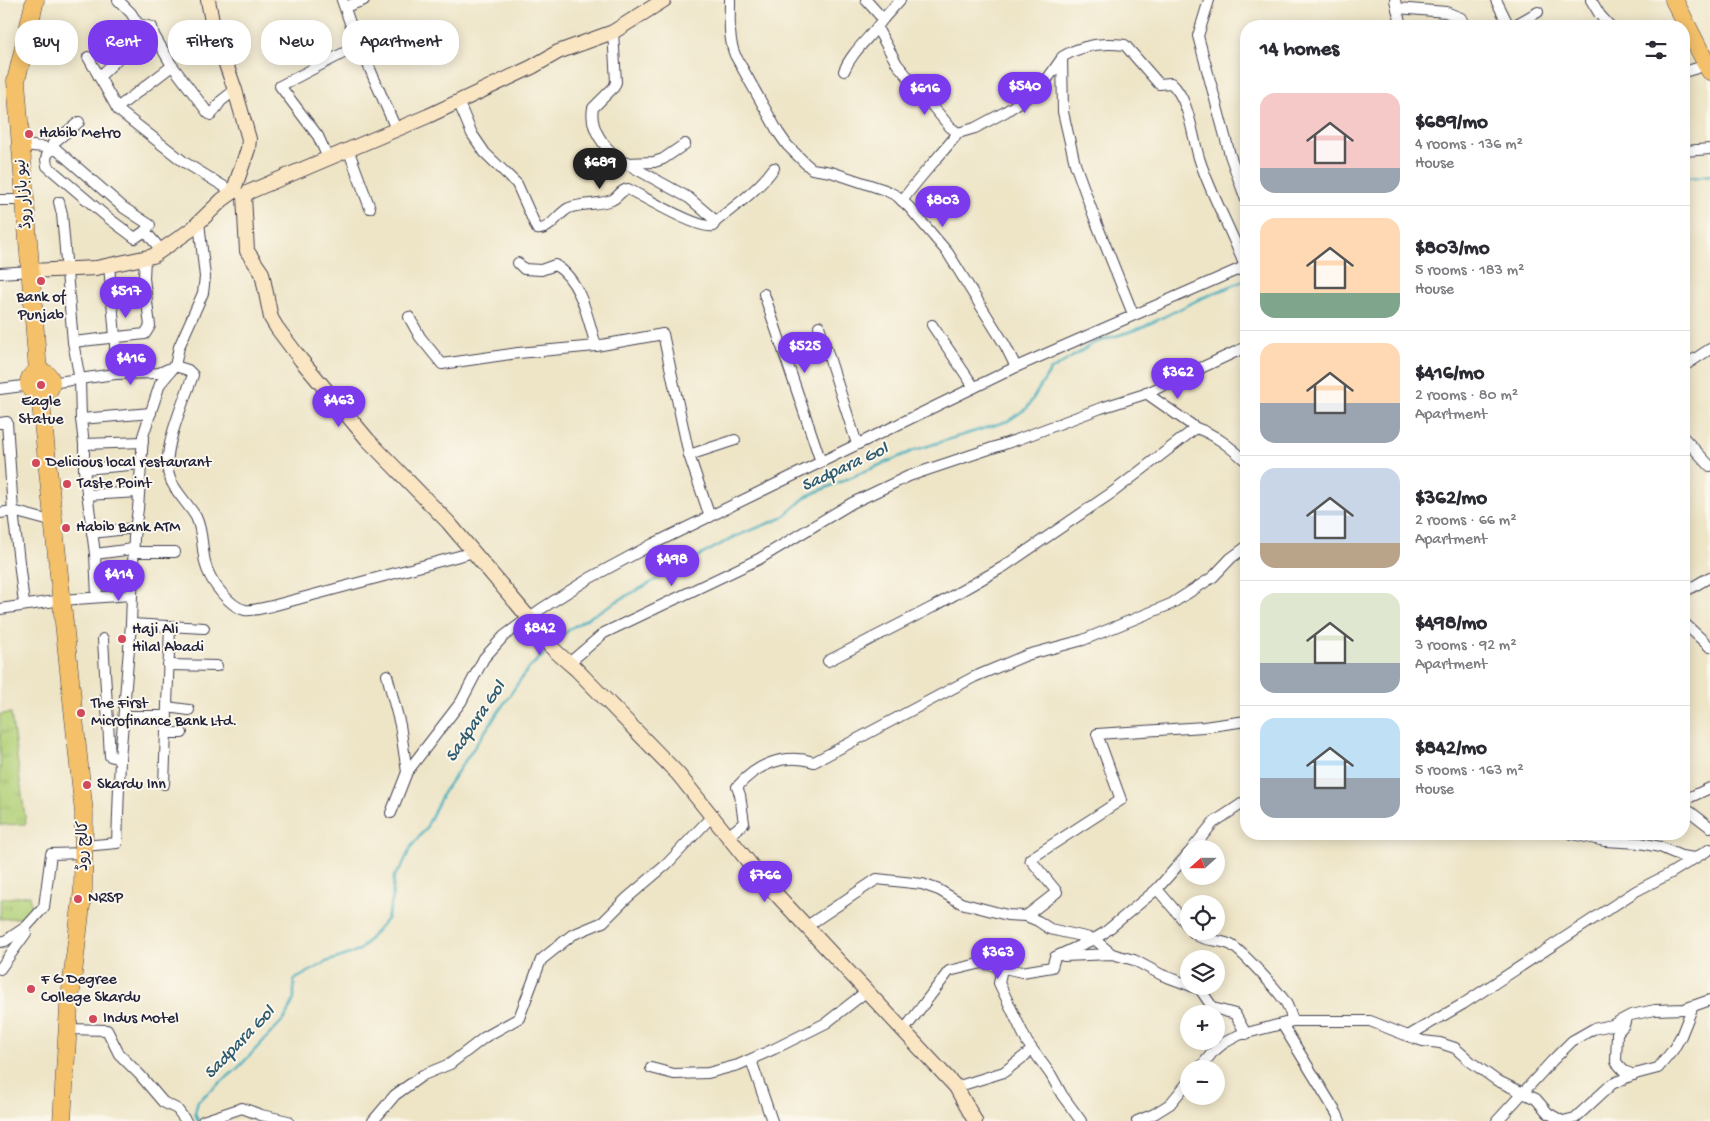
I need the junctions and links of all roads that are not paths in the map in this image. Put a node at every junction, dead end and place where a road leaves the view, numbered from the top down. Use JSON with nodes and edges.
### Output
{"nodes":[{"id":1,"x":34,"y":0,"type":"edge"},
{"id":2,"x":118,"y":0,"type":"edge"},
{"id":3,"x":208,"y":0,"type":"edge"},
{"id":4,"x":364,"y":0,"type":"edge"},
{"id":5,"x":664,"y":0,"type":"edge"},
{"id":6,"x":730,"y":0,"type":"edge"},
{"id":7,"x":866,"y":0,"type":"edge"},
{"id":8,"x":900,"y":0,"type":"edge"},
{"id":9,"x":1209,"y":0,"type":"edge"},
{"id":10,"x":1496,"y":0,"type":"edge"},
{"id":11,"x":1591,"y":0,"type":"edge"},
{"id":12,"x":1674,"y":0,"type":"edge"},
{"id":13,"x":343,"y":3,"type":"edge"},
{"id":14,"x":1396,"y":4,"type":"edge"},
{"id":15,"x":1538,"y":12,"type":"dead end"},
{"id":16,"x":883,"y":19,"type":"junction"},
{"id":17,"x":136,"y":20,"type":"edge"},
{"id":18,"x":349,"y":20,"type":"edge"},
{"id":19,"x":1399,"y":20,"type":"edge"},
{"id":20,"x":1462,"y":20,"type":"edge"},
{"id":21,"x":1508,"y":20,"type":"edge"},
{"id":22,"x":1523,"y":20,"type":"edge"},
{"id":23,"x":1605,"y":20,"type":"edge"},
{"id":24,"x":1684,"y":20,"type":"edge"},
{"id":25,"x":877,"y":28,"type":"junction"},
{"id":26,"x":613,"y":32,"type":"junction"},
{"id":27,"x":1690,"y":32,"type":"edge"},
{"id":28,"x":158,"y":42,"type":"edge"},
{"id":29,"x":342,"y":54,"type":"edge"},
{"id":30,"x":1062,"y":57,"type":"junction"},
{"id":31,"x":92,"y":65,"type":"edge"},
{"id":32,"x":111,"y":65,"type":"edge"},
{"id":33,"x":368,"y":65,"type":"edge"},
{"id":34,"x":172,"y":66,"type":"junction"},
{"id":35,"x":1708,"y":68,"type":"edge"},
{"id":36,"x":844,"y":70,"type":"dead end"},
{"id":37,"x":1690,"y":71,"type":"edge"},
{"id":38,"x":99,"y":77,"type":"junction"},
{"id":39,"x":235,"y":90,"type":"junction"},
{"id":40,"x":458,"y":101,"type":"junction"},
{"id":41,"x":117,"y":108,"type":"junction"},
{"id":42,"x":79,"y":122,"type":"dead end"},
{"id":43,"x":396,"y":129,"type":"junction"},
{"id":44,"x":958,"y":133,"type":"junction"},
{"id":45,"x":685,"y":144,"type":"dead end"},
{"id":46,"x":21,"y":145,"type":"junction"},
{"id":47,"x":348,"y":149,"type":"junction"},
{"id":48,"x":1710,"y":149,"type":"edge"},
{"id":49,"x":52,"y":150,"type":"junction"},
{"id":50,"x":1690,"y":151,"type":"edge"},
{"id":51,"x":328,"y":158,"type":"junction"},
{"id":52,"x":627,"y":163,"type":"junction"},
{"id":53,"x":774,"y":168,"type":"dead end"},
{"id":54,"x":1240,"y":183,"type":"edge"},
{"id":55,"x":239,"y":194,"type":"junction"},
{"id":56,"x":0,"y":200,"type":"edge"},
{"id":57,"x":25,"y":200,"type":"junction"},
{"id":58,"x":902,"y":201,"type":"junction"},
{"id":59,"x":59,"y":202,"type":"dead end"},
{"id":60,"x":370,"y":208,"type":"dead end"},
{"id":61,"x":716,"y":221,"type":"junction"},
{"id":62,"x":199,"y":222,"type":"junction"},
{"id":63,"x":145,"y":231,"type":"junction"},
{"id":64,"x":162,"y":251,"type":"junction"},
{"id":65,"x":1240,"y":253,"type":"edge"},
{"id":66,"x":145,"y":258,"type":"junction"},
{"id":67,"x":518,"y":263,"type":"dead end"},
{"id":68,"x":109,"y":265,"type":"junction"},
{"id":69,"x":67,"y":268,"type":"junction"},
{"id":70,"x":1240,"y":269,"type":"edge"},
{"id":71,"x":31,"y":271,"type":"junction"},
{"id":72,"x":0,"y":273,"type":"edge"},
{"id":73,"x":764,"y":294,"type":"dead end"},
{"id":74,"x":1133,"y":314,"type":"junction"},
{"id":75,"x":410,"y":317,"type":"dead end"},
{"id":76,"x":932,"y":325,"type":"dead end"},
{"id":77,"x":819,"y":326,"type":"dead end"},
{"id":78,"x":115,"y":337,"type":"junction"},
{"id":79,"x":73,"y":342,"type":"junction"},
{"id":80,"x":596,"y":346,"type":"junction"},
{"id":81,"x":1710,"y":349,"type":"edge"},
{"id":82,"x":1240,"y":350,"type":"edge"},
{"id":83,"x":1690,"y":362,"type":"edge"},
{"id":84,"x":175,"y":366,"type":"junction"},
{"id":85,"x":1016,"y":367,"type":"junction"},
{"id":86,"x":115,"y":374,"type":"junction"},
{"id":87,"x":80,"y":380,"type":"junction"},
{"id":88,"x":40,"y":384,"type":"junction"},
{"id":89,"x":974,"y":387,"type":"junction"},
{"id":90,"x":0,"y":389,"type":"edge"},
{"id":91,"x":1146,"y":393,"type":"junction"},
{"id":92,"x":151,"y":413,"type":"junction"},
{"id":93,"x":81,"y":419,"type":"junction"},
{"id":94,"x":0,"y":423,"type":"edge"},
{"id":95,"x":1196,"y":428,"type":"junction"},
{"id":96,"x":735,"y":440,"type":"dead end"},
{"id":97,"x":143,"y":442,"type":"junction"},
{"id":98,"x":84,"y":444,"type":"junction"},
{"id":99,"x":857,"y":444,"type":"junction"},
{"id":100,"x":1690,"y":444,"type":"edge"},
{"id":101,"x":690,"y":455,"type":"junction"},
{"id":102,"x":1240,"y":457,"type":"edge"},
{"id":103,"x":822,"y":462,"type":"junction"},
{"id":104,"x":140,"y":464,"type":"junction"},
{"id":105,"x":1710,"y":466,"type":"edge"},
{"id":106,"x":84,"y":469,"type":"junction"},
{"id":107,"x":139,"y":492,"type":"junction"},
{"id":108,"x":87,"y":495,"type":"junction"},
{"id":109,"x":12,"y":511,"type":"junction"},
{"id":110,"x":0,"y":513,"type":"edge"},
{"id":111,"x":710,"y":517,"type":"junction"},
{"id":112,"x":54,"y":522,"type":"junction"},
{"id":113,"x":135,"y":528,"type":"junction"},
{"id":114,"x":92,"y":533,"type":"junction"},
{"id":115,"x":133,"y":550,"type":"junction"},
{"id":116,"x":1240,"y":551,"type":"edge"},
{"id":117,"x":175,"y":552,"type":"dead end"},
{"id":118,"x":474,"y":552,"type":"junction"},
{"id":119,"x":95,"y":554,"type":"junction"},
{"id":120,"x":1710,"y":577,"type":"edge"},
{"id":121,"x":1690,"y":589,"type":"edge"},
{"id":122,"x":131,"y":594,"type":"junction"},
{"id":123,"x":97,"y":597,"type":"junction"},
{"id":124,"x":62,"y":600,"type":"junction"},
{"id":125,"x":24,"y":604,"type":"junction"},
{"id":126,"x":0,"y":609,"type":"edge"},
{"id":127,"x":529,"y":618,"type":"junction"},
{"id":128,"x":131,"y":624,"type":"junction"},
{"id":129,"x":170,"y":626,"type":"junction"},
{"id":130,"x":204,"y":628,"type":"dead end"},
{"id":131,"x":1690,"y":629,"type":"edge"},
{"id":132,"x":103,"y":639,"type":"dead end"},
{"id":133,"x":1710,"y":647,"type":"edge"},
{"id":134,"x":828,"y":661,"type":"dead end"},
{"id":135,"x":566,"y":662,"type":"junction"},
{"id":136,"x":168,"y":665,"type":"junction"},
{"id":137,"x":217,"y":666,"type":"dead end"},
{"id":138,"x":388,"y":675,"type":"dead end"},
{"id":139,"x":189,"y":710,"type":"dead end"},
{"id":140,"x":167,"y":712,"type":"junction"},
{"id":141,"x":124,"y":716,"type":"junction"},
{"id":142,"x":1240,"y":722,"type":"edge"},
{"id":143,"x":166,"y":733,"type":"junction"},
{"id":144,"x":182,"y":733,"type":"dead end"},
{"id":145,"x":120,"y":759,"type":"junction"},
{"id":146,"x":407,"y":772,"type":"junction"},
{"id":147,"x":164,"y":784,"type":"dead end"},
{"id":148,"x":1710,"y":788,"type":"edge"},
{"id":149,"x":1690,"y":797,"type":"edge"},
{"id":150,"x":1240,"y":805,"type":"edge"},
{"id":151,"x":1690,"y":812,"type":"edge"},
{"id":152,"x":391,"y":813,"type":"dead end"},
{"id":153,"x":712,"y":816,"type":"junction"},
{"id":154,"x":1710,"y":827,"type":"edge"},
{"id":155,"x":728,"y":836,"type":"junction"},
{"id":156,"x":1199,"y":840,"type":"edge"},
{"id":157,"x":1600,"y":840,"type":"edge"},
{"id":158,"x":1710,"y":849,"type":"edge"},
{"id":159,"x":84,"y":850,"type":"junction"},
{"id":160,"x":1695,"y":858,"type":"junction"},
{"id":161,"x":1180,"y":863,"type":"edge"},
{"id":162,"x":1157,"y":889,"type":"junction"},
{"id":163,"x":1026,"y":916,"type":"junction"},
{"id":164,"x":1180,"y":916,"type":"edge"},
{"id":165,"x":807,"y":926,"type":"junction"},
{"id":166,"x":26,"y":927,"type":"junction"},
{"id":167,"x":1094,"y":938,"type":"junction"},
{"id":168,"x":1210,"y":940,"type":"edge"},
{"id":169,"x":0,"y":942,"type":"edge"},
{"id":170,"x":1112,"y":954,"type":"junction"},
{"id":171,"x":1059,"y":956,"type":"junction"},
{"id":172,"x":1002,"y":968,"type":"junction"},
{"id":173,"x":0,"y":969,"type":"edge"},
{"id":174,"x":1180,"y":982,"type":"edge"},
{"id":175,"x":867,"y":991,"type":"junction"},
{"id":176,"x":1204,"y":995,"type":"edge"},
{"id":177,"x":1710,"y":1000,"type":"edge"},
{"id":178,"x":1693,"y":1006,"type":"junction"},
{"id":179,"x":1626,"y":1018,"type":"junction"},
{"id":180,"x":1294,"y":1021,"type":"junction"},
{"id":181,"x":1282,"y":1024,"type":"junction"},
{"id":182,"x":68,"y":1029,"type":"junction"},
{"id":183,"x":904,"y":1030,"type":"junction"},
{"id":184,"x":1246,"y":1034,"type":"junction"},
{"id":185,"x":1408,"y":1036,"type":"junction"},
{"id":186,"x":1032,"y":1050,"type":"junction"},
{"id":187,"x":751,"y":1060,"type":"junction"},
{"id":188,"x":1206,"y":1060,"type":"edge"},
{"id":189,"x":651,"y":1068,"type":"dead end"},
{"id":190,"x":1634,"y":1075,"type":"junction"},
{"id":191,"x":956,"y":1087,"type":"junction"},
{"id":192,"x":1180,"y":1092,"type":"edge"},
{"id":193,"x":1522,"y":1093,"type":"junction"},
{"id":194,"x":62,"y":1121,"type":"edge"},
{"id":195,"x":186,"y":1121,"type":"edge"},
{"id":196,"x":203,"y":1121,"type":"edge"},
{"id":197,"x":288,"y":1121,"type":"edge"},
{"id":198,"x":373,"y":1121,"type":"edge"},
{"id":199,"x":772,"y":1121,"type":"edge"},
{"id":200,"x":975,"y":1121,"type":"edge"},
{"id":201,"x":1081,"y":1121,"type":"edge"},
{"id":202,"x":1137,"y":1121,"type":"edge"},
{"id":203,"x":1340,"y":1121,"type":"edge"},
{"id":204,"x":1497,"y":1121,"type":"edge"},
{"id":205,"x":1562,"y":1121,"type":"edge"}],
"edges":[{"from":1,"to":46,"type":"highway","name":"نیو بازار روڈ"},
{"from":2,"to":17,"type":"street"},
{"from":3,"to":39,"type":"main road"},
{"from":4,"to":13,"type":"street"},
{"from":5,"to":26,"type":"main road"},
{"from":6,"to":58,"type":"street"},
{"from":7,"to":16,"type":"street"},
{"from":8,"to":16,"type":"street"},
{"from":9,"to":54,"type":"street"},
{"from":10,"to":21,"type":"street"},
{"from":11,"to":23,"type":"street"},
{"from":12,"to":24,"type":"highway"},
{"from":13,"to":18,"type":"street"},
{"from":14,"to":19,"type":"street"},
{"from":14,"to":20,"type":"street"},
{"from":15,"to":22,"type":"street"},
{"from":16,"to":25,"type":"street"},
{"from":25,"to":36,"type":"street"},
{"from":25,"to":44,"type":"street"},
{"from":26,"to":40,"type":"main road"},
{"from":26,"to":52,"type":"street"},
{"from":27,"to":35,"type":"highway"},
{"from":28,"to":34,"type":"street"},
{"from":29,"to":51,"type":"street"},
{"from":30,"to":44,"type":"street"},
{"from":30,"to":65,"type":"street"},
{"from":30,"to":74,"type":"street"},
{"from":31,"to":38,"type":"street"},
{"from":32,"to":38,"type":"street"},
{"from":33,"to":43,"type":"street"},
{"from":34,"to":39,"type":"street"},
{"from":34,"to":41,"type":"street"},
{"from":35,"to":37,"type":"street"},
{"from":38,"to":41,"type":"street"},
{"from":39,"to":55,"type":"main road"},
{"from":40,"to":43,"type":"main road"},
{"from":40,"to":61,"type":"street"},
{"from":41,"to":55,"type":"street"},
{"from":42,"to":49,"type":"street"},
{"from":43,"to":47,"type":"main road"},
{"from":44,"to":58,"type":"street"},
{"from":45,"to":52,"type":"street"},
{"from":46,"to":49,"type":"street"},
{"from":46,"to":57,"type":"highway","name":"نیو بازار روڈ"},
{"from":47,"to":51,"type":"main road"},
{"from":47,"to":60,"type":"street"},
{"from":48,"to":50,"type":"street"},
{"from":49,"to":63,"type":"street"},
{"from":49,"to":63,"type":"street"},
{"from":51,"to":55,"type":"main road"},
{"from":52,"to":61,"type":"street"},
{"from":53,"to":61,"type":"street"},
{"from":55,"to":62,"type":"main road"},
{"from":55,"to":118,"type":"main road"},
{"from":56,"to":57,"type":"street"},
{"from":57,"to":71,"type":"highway","name":"نیو بازار روڈ"},
{"from":58,"to":85,"type":"street"},
{"from":59,"to":69,"type":"street"},
{"from":62,"to":64,"type":"main road"},
{"from":62,"to":84,"type":"street"},
{"from":63,"to":64,"type":"street"},
{"from":64,"to":66,"type":"main road"},
{"from":66,"to":68,"type":"main road"},
{"from":66,"to":78,"type":"street"},
{"from":67,"to":80,"type":"street"},
{"from":68,"to":69,"type":"main road"},
{"from":68,"to":78,"type":"street"},
{"from":69,"to":71,"type":"main road"},
{"from":69,"to":79,"type":"street"},
{"from":70,"to":74,"type":"street"},
{"from":71,"to":72,"type":"street"},
{"from":71,"to":88,"type":"highway","name":"نیو بازار روڈ"},
{"from":73,"to":103,"type":"street"},
{"from":74,"to":85,"type":"street"},
{"from":75,"to":80,"type":"street"},
{"from":76,"to":89,"type":"street"},
{"from":77,"to":99,"type":"street"},
{"from":78,"to":79,"type":"street"},
{"from":78,"to":86,"type":"street"},
{"from":79,"to":87,"type":"street"},
{"from":80,"to":101,"type":"street"},
{"from":81,"to":83,"type":"street"},
{"from":82,"to":91,"type":"street"},
{"from":84,"to":86,"type":"street"},
{"from":84,"to":92,"type":"street"},
{"from":84,"to":118,"type":"street"},
{"from":85,"to":89,"type":"street"},
{"from":86,"to":87,"type":"street"},
{"from":87,"to":88,"type":"street"},
{"from":87,"to":93,"type":"street"},
{"from":88,"to":90,"type":"street"},
{"from":88,"to":112,"type":"highway","name":"کالج روڈ"},
{"from":89,"to":99,"type":"street"},
{"from":91,"to":95,"type":"street"},
{"from":91,"to":135,"type":"street"},
{"from":92,"to":93,"type":"street"},
{"from":92,"to":97,"type":"street"},
{"from":93,"to":98,"type":"street"},
{"from":94,"to":109,"type":"street"},
{"from":95,"to":102,"type":"street"},
{"from":95,"to":134,"type":"street"},
{"from":96,"to":101,"type":"street"},
{"from":97,"to":98,"type":"street"},
{"from":97,"to":104,"type":"street"},
{"from":98,"to":106,"type":"street"},
{"from":99,"to":103,"type":"street"},
{"from":100,"to":105,"type":"street"},
{"from":101,"to":111,"type":"street"},
{"from":103,"to":111,"type":"street"},
{"from":104,"to":106,"type":"street"},
{"from":104,"to":107,"type":"street"},
{"from":106,"to":108,"type":"street"},
{"from":107,"to":108,"type":"street"},
{"from":107,"to":113,"type":"street"},
{"from":108,"to":114,"type":"street"},
{"from":109,"to":110,"type":"street"},
{"from":109,"to":112,"type":"street"},
{"from":109,"to":125,"type":"street"},
{"from":111,"to":127,"type":"street"},
{"from":112,"to":124,"type":"highway","name":"کالج روڈ"},
{"from":113,"to":114,"type":"street"},
{"from":113,"to":115,"type":"street"},
{"from":114,"to":119,"type":"street"},
{"from":115,"to":117,"type":"street"},
{"from":115,"to":119,"type":"street"},
{"from":115,"to":122,"type":"street"},
{"from":116,"to":155,"type":"street"},
{"from":118,"to":127,"type":"main road"},
{"from":119,"to":123,"type":"street"},
{"from":120,"to":121,"type":"street"},
{"from":122,"to":123,"type":"street"},
{"from":122,"to":128,"type":"street"},
{"from":123,"to":124,"type":"street"},
{"from":124,"to":125,"type":"street"},
{"from":124,"to":159,"type":"highway","name":"کالج روڈ"},
{"from":125,"to":126,"type":"street"},
{"from":127,"to":135,"type":"main road"},
{"from":127,"to":146,"type":"street"},
{"from":128,"to":129,"type":"street"},
{"from":128,"to":141,"type":"street"},
{"from":129,"to":130,"type":"street"},
{"from":129,"to":136,"type":"street"},
{"from":131,"to":133,"type":"street"},
{"from":132,"to":145,"type":"street"},
{"from":135,"to":153,"type":"main road"},
{"from":136,"to":137,"type":"street"},
{"from":136,"to":140,"type":"street"},
{"from":138,"to":146,"type":"street"},
{"from":139,"to":140,"type":"street"},
{"from":140,"to":141,"type":"street"},
{"from":140,"to":143,"type":"street"},
{"from":141,"to":145,"type":"street"},
{"from":142,"to":163,"type":"street"},
{"from":143,"to":144,"type":"street"},
{"from":143,"to":147,"type":"street"},
{"from":145,"to":159,"type":"street"},
{"from":146,"to":152,"type":"street"},
{"from":148,"to":149,"type":"street"},
{"from":150,"to":156,"type":"street"},
{"from":151,"to":154,"type":"street"},
{"from":153,"to":155,"type":"main road"},
{"from":153,"to":198,"type":"street"},
{"from":155,"to":165,"type":"main road"},
{"from":157,"to":160,"type":"street"},
{"from":158,"to":160,"type":"street"},
{"from":159,"to":166,"type":"street"},
{"from":159,"to":182,"type":"highway","name":"کالج روڈ"},
{"from":160,"to":185,"type":"street"},
{"from":161,"to":162,"type":"street"},
{"from":162,"to":164,"type":"street"},
{"from":162,"to":167,"type":"street"},
{"from":163,"to":165,"type":"street"},
{"from":163,"to":167,"type":"street"},
{"from":165,"to":175,"type":"main road"},
{"from":166,"to":169,"type":"street"},
{"from":166,"to":173,"type":"street"},
{"from":167,"to":170,"type":"street"},
{"from":167,"to":171,"type":"street"},
{"from":168,"to":180,"type":"street"},
{"from":170,"to":171,"type":"street"},
{"from":170,"to":174,"type":"street"},
{"from":171,"to":172,"type":"street"},
{"from":172,"to":183,"type":"street"},
{"from":172,"to":186,"type":"street"},
{"from":175,"to":183,"type":"main road"},
{"from":175,"to":187,"type":"street"},
{"from":176,"to":184,"type":"street"},
{"from":177,"to":178,"type":"street"},
{"from":178,"to":179,"type":"street"},
{"from":178,"to":190,"type":"street"},
{"from":179,"to":190,"type":"street"},
{"from":179,"to":193,"type":"street"},
{"from":180,"to":181,"type":"street"},
{"from":180,"to":185,"type":"street"},
{"from":181,"to":184,"type":"street"},
{"from":181,"to":203,"type":"street"},
{"from":182,"to":194,"type":"highway","name":"کالج روڈ"},
{"from":182,"to":195,"type":"street"},
{"from":183,"to":191,"type":"main road"},
{"from":184,"to":188,"type":"street"},
{"from":185,"to":193,"type":"street"},
{"from":186,"to":191,"type":"street"},
{"from":186,"to":201,"type":"street"},
{"from":187,"to":189,"type":"street"},
{"from":187,"to":199,"type":"street"},
{"from":190,"to":205,"type":"street"},
{"from":191,"to":200,"type":"main road"},
{"from":192,"to":202,"type":"street"},
{"from":193,"to":204,"type":"street"},
{"from":193,"to":205,"type":"street"},
{"from":196,"to":197,"type":"street"}]}
